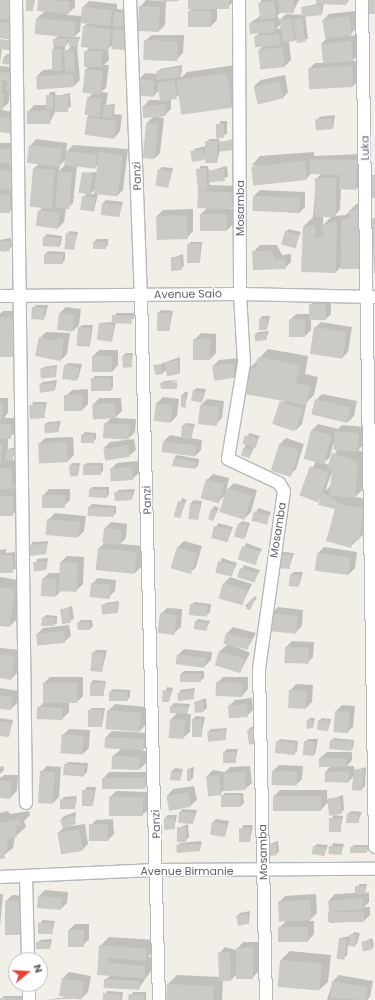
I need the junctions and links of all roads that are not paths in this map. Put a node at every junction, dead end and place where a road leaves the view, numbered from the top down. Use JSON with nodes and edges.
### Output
{"nodes":[{"id":1,"x":16,"y":0,"type":"edge"},
{"id":2,"x":130,"y":0,"type":"edge"},
{"id":3,"x":239,"y":0,"type":"edge"},
{"id":4,"x":362,"y":0,"type":"edge"},
{"id":5,"x":240,"y":294,"type":"junction"},
{"id":6,"x":142,"y":295,"type":"junction"},
{"id":7,"x":0,"y":296,"type":"edge"},
{"id":8,"x":20,"y":296,"type":"junction"},
{"id":9,"x":371,"y":297,"type":"edge"},
{"id":10,"x":26,"y":803,"type":"dead end"},
{"id":11,"x":375,"y":847,"type":"edge"},
{"id":12,"x":375,"y":869,"type":"edge"},
{"id":13,"x":157,"y":870,"type":"junction"},
{"id":14,"x":264,"y":871,"type":"junction"},
{"id":15,"x":26,"y":876,"type":"junction"},
{"id":16,"x":0,"y":877,"type":"edge"},
{"id":17,"x":28,"y":952,"type":"edge"},
{"id":18,"x":159,"y":1000,"type":"edge"},
{"id":19,"x":266,"y":1000,"type":"edge"}],
"edges":[{"from":1,"to":8,"type":"street"},
{"from":2,"to":6,"type":"street","name":"Panzi"},
{"from":3,"to":5,"type":"street","name":"Mosamba"},
{"from":4,"to":9,"type":"street","name":"Luka"},
{"from":5,"to":6,"type":"street","name":"Avenue Saio"},
{"from":5,"to":9,"type":"street","name":"Avenue Saio"},
{"from":5,"to":14,"type":"street","name":"Mosamba"},
{"from":6,"to":8,"type":"street","name":"Avenue Saio"},
{"from":6,"to":13,"type":"street","name":"Panzi"},
{"from":7,"to":8,"type":"street","name":"Avenue Saio"},
{"from":8,"to":10,"type":"street"},
{"from":9,"to":11,"type":"street","name":"Luka"},
{"from":12,"to":14,"type":"street","name":"Avenue Birmanie"},
{"from":13,"to":14,"type":"street","name":"Avenue Birmanie"},
{"from":13,"to":15,"type":"street","name":"Avenue Birmanie"},
{"from":13,"to":18,"type":"street","name":"Panzi"},
{"from":14,"to":19,"type":"street","name":"Mosamba"},
{"from":15,"to":16,"type":"street","name":"Avenue Birmanie"},
{"from":15,"to":17,"type":"street"}]}
